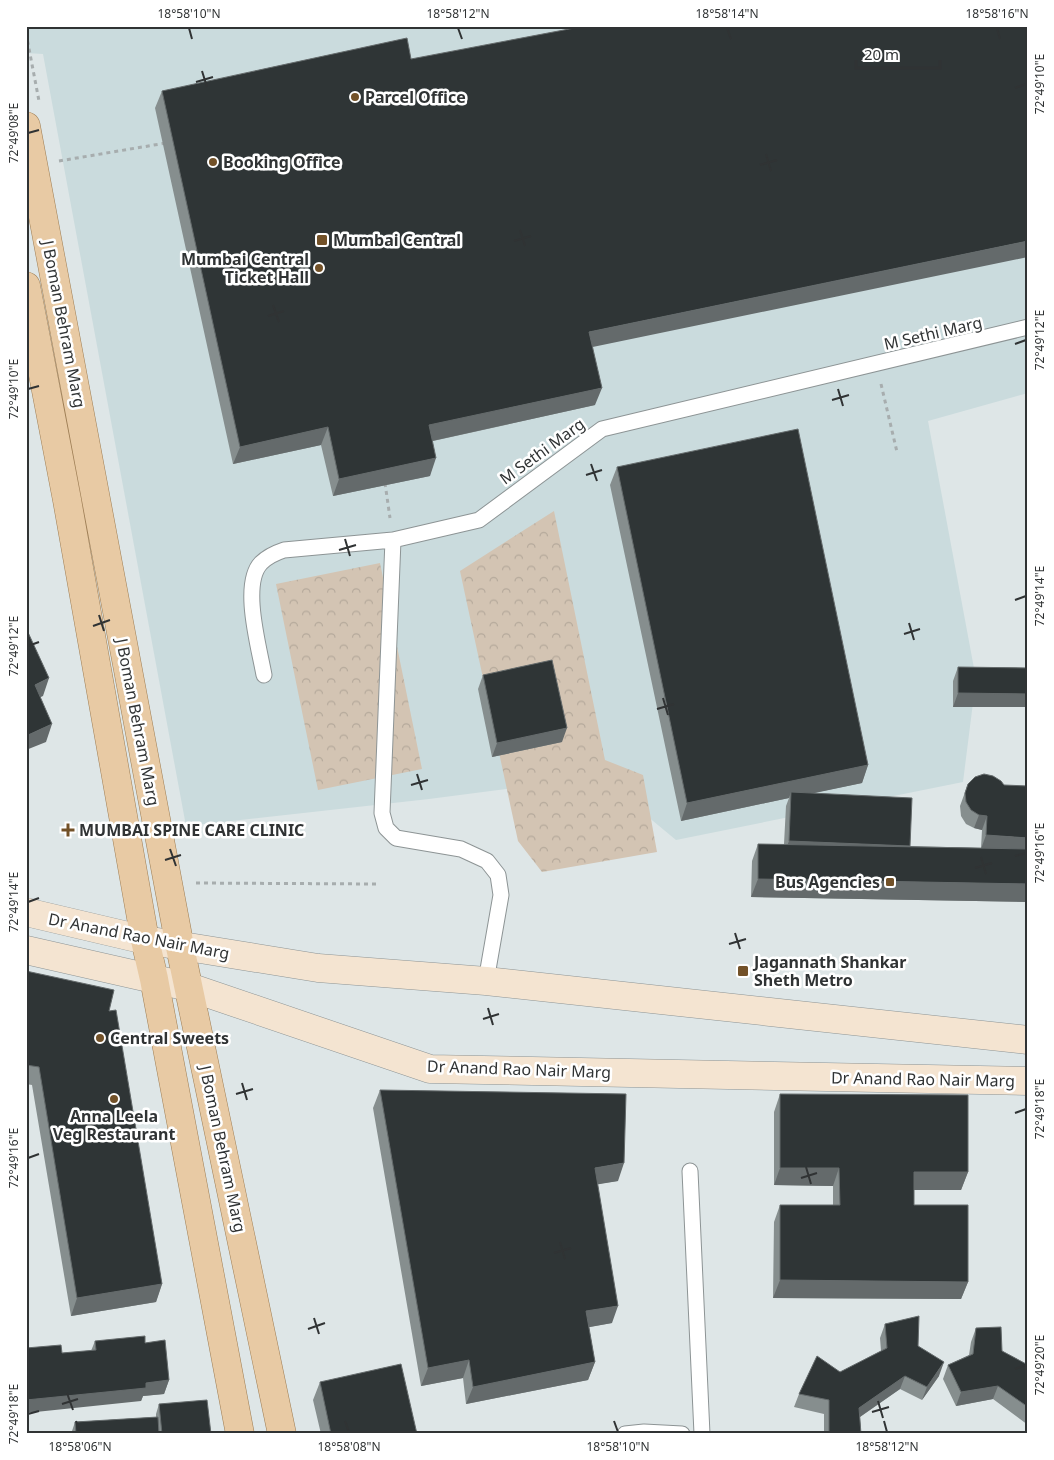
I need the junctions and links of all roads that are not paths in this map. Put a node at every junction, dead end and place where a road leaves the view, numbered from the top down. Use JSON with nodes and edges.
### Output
{"nodes":[{"id":1,"x":33,"y":117,"type":"edge"},
{"id":2,"x":26,"y":286,"type":"edge"},
{"id":3,"x":1028,"y":327,"type":"edge"},
{"id":4,"x":393,"y":540,"type":"junction"},
{"id":5,"x":264,"y":675,"type":"dead end"},
{"id":6,"x":26,"y":912,"type":"edge"},
{"id":7,"x":144,"y":940,"type":"junction"},
{"id":8,"x":180,"y":947,"type":"junction"},
{"id":9,"x":26,"y":950,"type":"edge"},
{"id":10,"x":154,"y":979,"type":"junction"},
{"id":11,"x":486,"y":982,"type":"junction"},
{"id":12,"x":189,"y":987,"type":"junction"},
{"id":13,"x":1028,"y":1040,"type":"edge"},
{"id":14,"x":1028,"y":1081,"type":"edge"},
{"id":15,"x":690,"y":1171,"type":"dead end"},
{"id":16,"x":240,"y":1434,"type":"edge"},
{"id":17,"x":282,"y":1434,"type":"edge"},
{"id":18,"x":625,"y":1434,"type":"edge"},
{"id":19,"x":682,"y":1434,"type":"edge"},
{"id":20,"x":702,"y":1434,"type":"edge"}],
"edges":[{"from":1,"to":8,"type":"main road","name":"J Boman Behram Marg"},
{"from":2,"to":7,"type":"main road","name":"J Boman Behram Marg"},
{"from":3,"to":4,"type":"lane","name":"M Sethi Marg"},
{"from":4,"to":5,"type":"lane","name":"M Sethi Marg"},
{"from":4,"to":11,"type":"lane"},
{"from":6,"to":7,"type":"main road","name":"Dr Anand Rao Nair Marg"},
{"from":7,"to":8,"type":"main road","name":"Dr Anand Rao Nair Marg"},
{"from":7,"to":10,"type":"main road","name":"J Boman Behram Marg"},
{"from":8,"to":11,"type":"main road","name":"Dr Anand Rao Nair Marg"},
{"from":8,"to":12,"type":"main road","name":"J Boman Behram Marg"},
{"from":9,"to":10,"type":"main road","name":"Dr Anand Rao Nair Marg"},
{"from":10,"to":12,"type":"main road","name":"Dr Anand Rao Nair Marg"},
{"from":10,"to":16,"type":"main road","name":"J Boman Behram Marg"},
{"from":11,"to":13,"type":"main road","name":"Dr Anand Rao Nair Marg"},
{"from":12,"to":14,"type":"main road","name":"Dr Anand Rao Nair Marg"},
{"from":12,"to":17,"type":"main road","name":"J Boman Behram Marg"},
{"from":15,"to":20,"type":"lane"},
{"from":18,"to":19,"type":"lane"}]}
